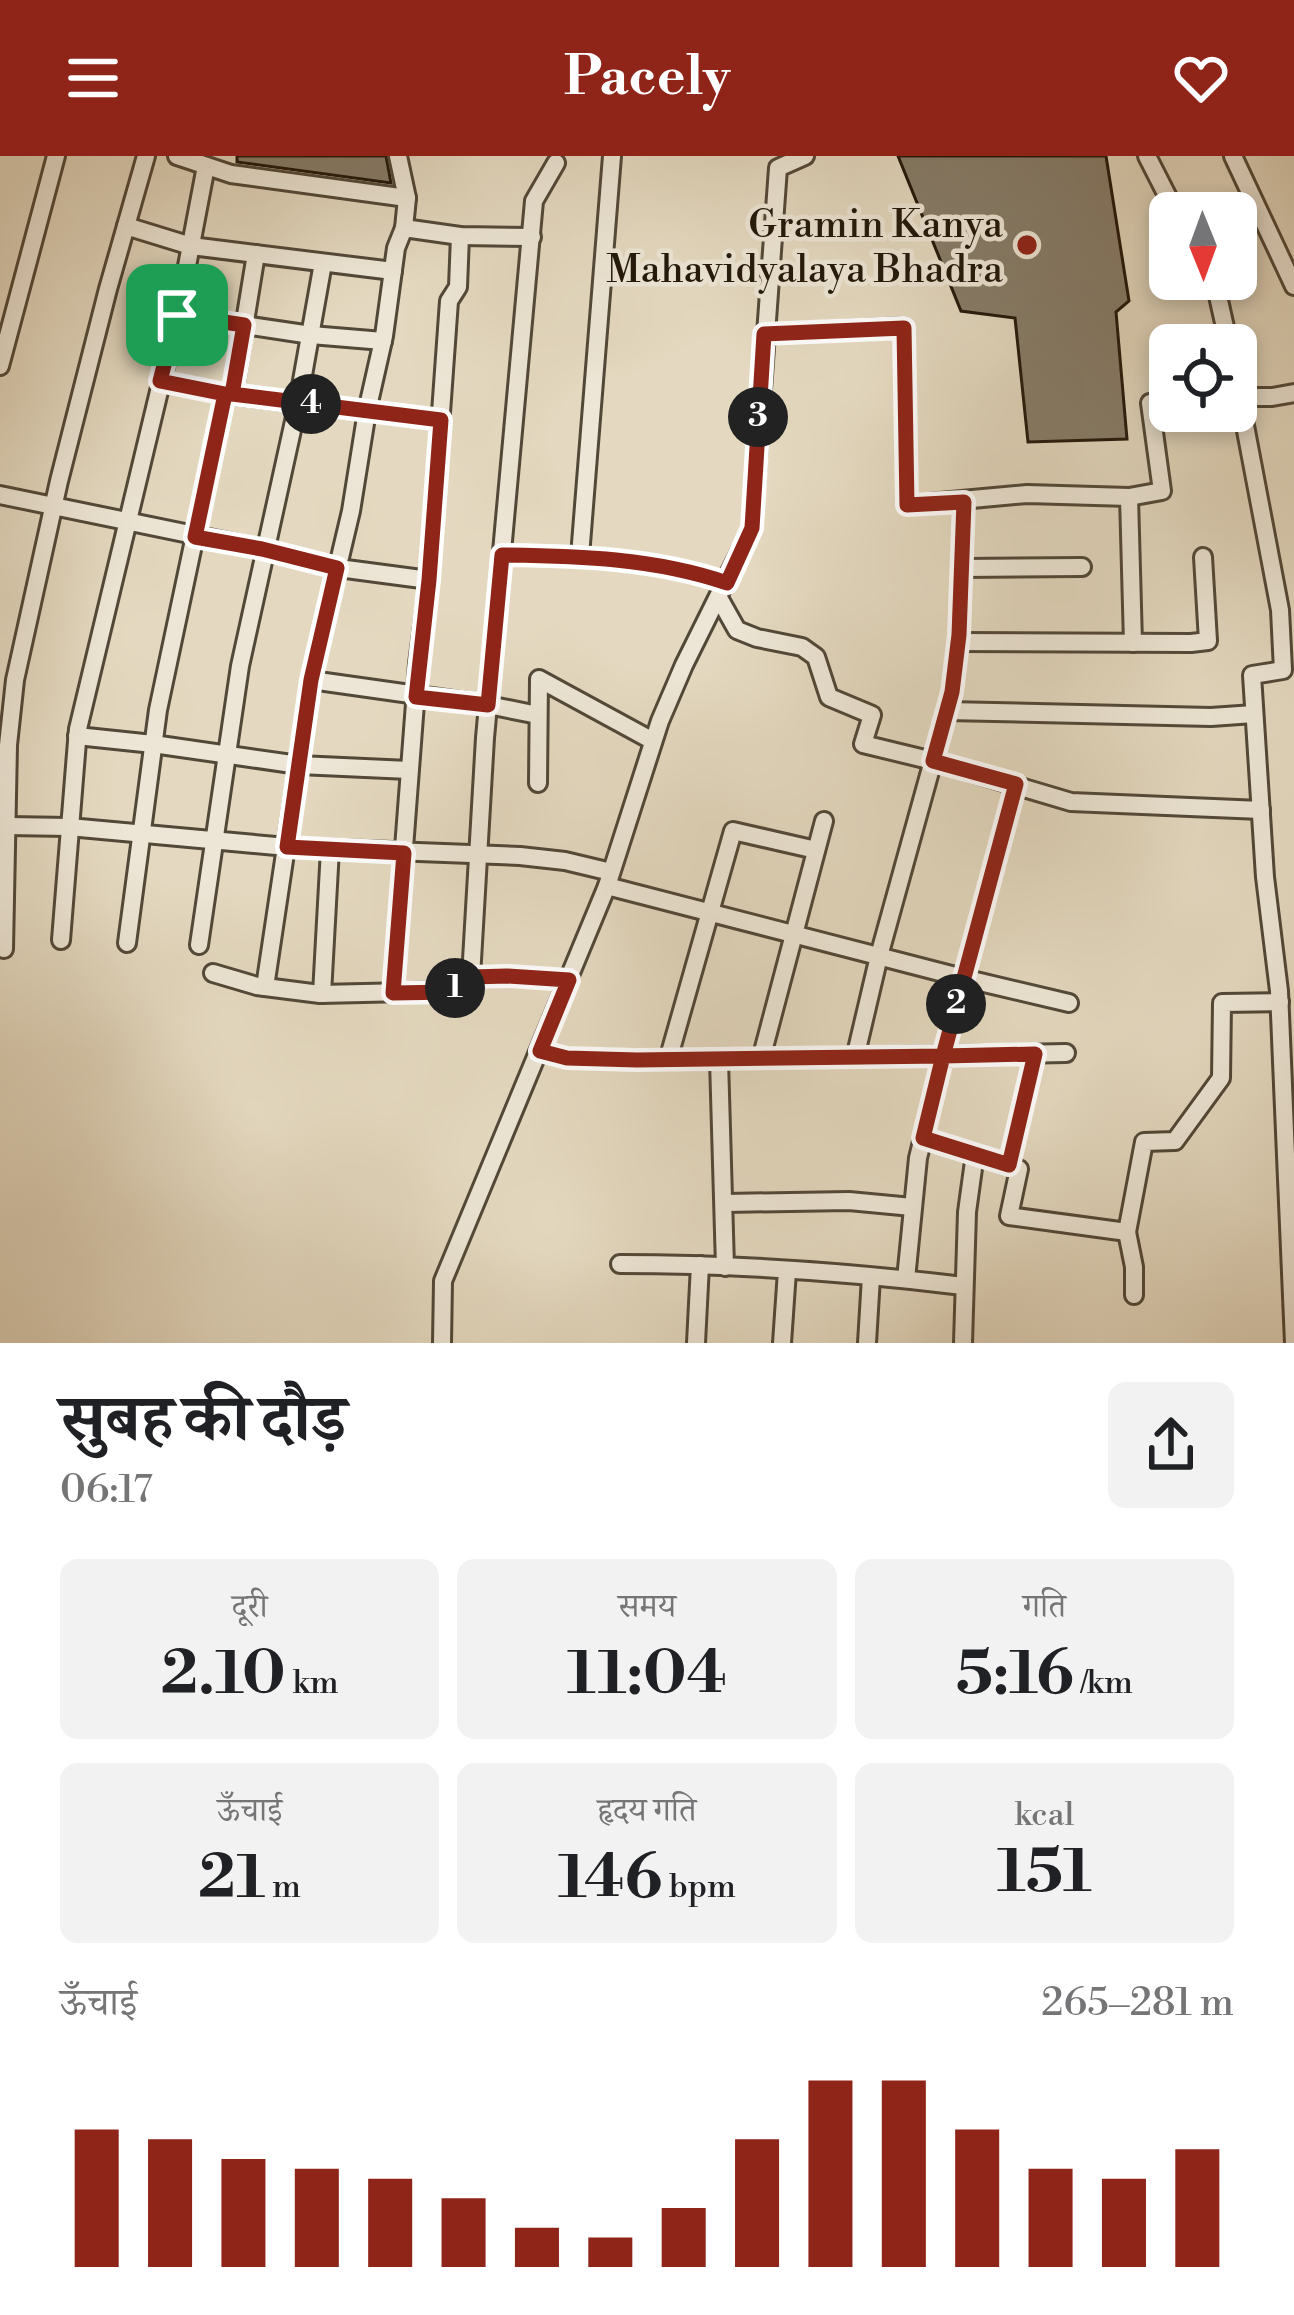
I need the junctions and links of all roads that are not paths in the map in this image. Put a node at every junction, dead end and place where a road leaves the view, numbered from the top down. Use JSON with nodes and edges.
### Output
{"nodes":[{"id":1,"x":56,"y":156,"type":"edge"},
{"id":2,"x":146,"y":156,"type":"edge"},
{"id":3,"x":178,"y":156,"type":"edge"},
{"id":4,"x":398,"y":156,"type":"edge"},
{"id":5,"x":612,"y":156,"type":"edge"},
{"id":6,"x":805,"y":156,"type":"edge"},
{"id":7,"x":1147,"y":156,"type":"edge"},
{"id":8,"x":1233,"y":156,"type":"edge"},
{"id":9,"x":556,"y":163,"type":"dead end"},
{"id":10,"x":206,"y":166,"type":"junction"},
{"id":11,"x":1165,"y":192,"type":"edge"},
{"id":12,"x":407,"y":198,"type":"junction"},
{"id":13,"x":126,"y":226,"type":"junction"},
{"id":14,"x":404,"y":228,"type":"junction"},
{"id":15,"x":460,"y":236,"type":"junction"},
{"id":16,"x":532,"y":237,"type":"junction"},
{"id":17,"x":191,"y":246,"type":"junction"},
{"id":18,"x":256,"y":254,"type":"junction"},
{"id":19,"x":323,"y":262,"type":"junction"},
{"id":20,"x":393,"y":271,"type":"junction"},
{"id":21,"x":1294,"y":286,"type":"edge"},
{"id":22,"x":177,"y":315,"type":"junction"},
{"id":23,"x":244,"y":325,"type":"junction"},
{"id":24,"x":764,"y":334,"type":"junction"},
{"id":25,"x":311,"y":335,"type":"junction"},
{"id":26,"x":383,"y":341,"type":"junction"},
{"id":27,"x":0,"y":366,"type":"edge"},
{"id":28,"x":160,"y":381,"type":"junction"},
{"id":29,"x":1294,"y":393,"type":"edge"},
{"id":30,"x":229,"y":394,"type":"junction"},
{"id":31,"x":1257,"y":394,"type":"edge"},
{"id":32,"x":298,"y":403,"type":"junction"},
{"id":33,"x":367,"y":411,"type":"junction"},
{"id":34,"x":441,"y":420,"type":"junction"},
{"id":35,"x":1154,"y":432,"type":"edge"},
{"id":36,"x":1246,"y":432,"type":"edge"},
{"id":37,"x":0,"y":495,"type":"edge"},
{"id":38,"x":1129,"y":497,"type":"junction"},
{"id":39,"x":964,"y":502,"type":"junction"},
{"id":40,"x":54,"y":507,"type":"junction"},
{"id":41,"x":126,"y":523,"type":"junction"},
{"id":42,"x":195,"y":537,"type":"junction"},
{"id":43,"x":266,"y":550,"type":"junction"},
{"id":44,"x":502,"y":555,"type":"junction"},
{"id":45,"x":580,"y":556,"type":"junction"},
{"id":46,"x":1203,"y":557,"type":"dead end"},
{"id":47,"x":1082,"y":567,"type":"dead end"},
{"id":48,"x":337,"y":568,"type":"junction"},
{"id":49,"x":962,"y":568,"type":"junction"},
{"id":50,"x":429,"y":580,"type":"junction"},
{"id":51,"x":723,"y":590,"type":"junction"},
{"id":52,"x":958,"y":642,"type":"junction"},
{"id":53,"x":1133,"y":643,"type":"junction"},
{"id":54,"x":1288,"y":670,"type":"edge"},
{"id":55,"x":311,"y":680,"type":"junction"},
{"id":56,"x":8,"y":681,"type":"edge"},
{"id":57,"x":416,"y":697,"type":"junction"},
{"id":58,"x":488,"y":705,"type":"junction"},
{"id":59,"x":947,"y":711,"type":"junction"},
{"id":60,"x":1254,"y":713,"type":"junction"},
{"id":61,"x":538,"y":715,"type":"junction"},
{"id":62,"x":77,"y":736,"type":"junction"},
{"id":63,"x":653,"y":741,"type":"junction"},
{"id":64,"x":153,"y":744,"type":"junction"},
{"id":65,"x":226,"y":754,"type":"junction"},
{"id":66,"x":933,"y":761,"type":"junction"},
{"id":67,"x":299,"y":764,"type":"junction"},
{"id":68,"x":410,"y":770,"type":"junction"},
{"id":69,"x":538,"y":783,"type":"dead end"},
{"id":70,"x":1016,"y":784,"type":"junction"},
{"id":71,"x":1261,"y":809,"type":"junction"},
{"id":72,"x":824,"y":821,"type":"dead end"},
{"id":73,"x":8,"y":826,"type":"junction"},
{"id":74,"x":69,"y":827,"type":"junction"},
{"id":75,"x":140,"y":835,"type":"junction"},
{"id":76,"x":215,"y":842,"type":"junction"},
{"id":77,"x":287,"y":847,"type":"junction"},
{"id":78,"x":330,"y":849,"type":"junction"},
{"id":79,"x":816,"y":850,"type":"junction"},
{"id":80,"x":404,"y":853,"type":"junction"},
{"id":81,"x":476,"y":856,"type":"junction"},
{"id":82,"x":609,"y":879,"type":"junction"},
{"id":83,"x":709,"y":912,"type":"junction"},
{"id":84,"x":794,"y":934,"type":"junction"},
{"id":85,"x":61,"y":940,"type":"dead end"},
{"id":86,"x":127,"y":943,"type":"dead end"},
{"id":87,"x":199,"y":945,"type":"dead end"},
{"id":88,"x":4,"y":949,"type":"dead end"},
{"id":89,"x":878,"y":956,"type":"junction"},
{"id":90,"x":213,"y":973,"type":"dead end"},
{"id":91,"x":471,"y":977,"type":"junction"},
{"id":92,"x":963,"y":978,"type":"junction"},
{"id":93,"x":569,"y":980,"type":"junction"},
{"id":94,"x":265,"y":987,"type":"junction"},
{"id":95,"x":393,"y":993,"type":"junction"},
{"id":96,"x":322,"y":994,"type":"junction"},
{"id":97,"x":1280,"y":1002,"type":"junction"},
{"id":98,"x":1069,"y":1003,"type":"dead end"},
{"id":99,"x":540,"y":1051,"type":"junction"},
{"id":100,"x":1066,"y":1053,"type":"dead end"},
{"id":101,"x":1035,"y":1054,"type":"junction"},
{"id":102,"x":943,"y":1056,"type":"junction"},
{"id":103,"x":855,"y":1058,"type":"junction"},
{"id":104,"x":761,"y":1059,"type":"junction"},
{"id":105,"x":668,"y":1060,"type":"junction"},
{"id":106,"x":719,"y":1060,"type":"junction"},
{"id":107,"x":923,"y":1138,"type":"junction"},
{"id":108,"x":975,"y":1154,"type":"junction"},
{"id":109,"x":1009,"y":1165,"type":"junction"},
{"id":110,"x":725,"y":1204,"type":"junction"},
{"id":111,"x":913,"y":1207,"type":"junction"},
{"id":112,"x":1127,"y":1232,"type":"junction"},
{"id":113,"x":620,"y":1264,"type":"dead end"},
{"id":114,"x":700,"y":1265,"type":"junction"},
{"id":115,"x":725,"y":1267,"type":"junction"},
{"id":116,"x":787,"y":1271,"type":"junction"},
{"id":117,"x":871,"y":1277,"type":"junction"},
{"id":118,"x":906,"y":1279,"type":"junction"},
{"id":119,"x":963,"y":1286,"type":"junction"},
{"id":120,"x":1134,"y":1295,"type":"dead end"},
{"id":121,"x":442,"y":1343,"type":"edge"},
{"id":122,"x":696,"y":1343,"type":"edge"},
{"id":123,"x":782,"y":1343,"type":"edge"},
{"id":124,"x":867,"y":1343,"type":"edge"},
{"id":125,"x":963,"y":1343,"type":"edge"},
{"id":126,"x":1294,"y":1343,"type":"edge"}],
"edges":[{"from":1,"to":27,"type":"street"},
{"from":2,"to":13,"type":"street"},
{"from":3,"to":10,"type":"street"},
{"from":4,"to":12,"type":"street"},
{"from":5,"to":45,"type":"street"},
{"from":6,"to":24,"type":"street"},
{"from":7,"to":11,"type":"street"},
{"from":8,"to":21,"type":"street"},
{"from":9,"to":16,"type":"street"},
{"from":10,"to":12,"type":"street"},
{"from":10,"to":17,"type":"street"},
{"from":12,"to":14,"type":"street"},
{"from":13,"to":17,"type":"street"},
{"from":13,"to":40,"type":"street"},
{"from":14,"to":15,"type":"street"},
{"from":14,"to":20,"type":"street"},
{"from":15,"to":16,"type":"street"},
{"from":15,"to":34,"type":"street"},
{"from":16,"to":44,"type":"street"},
{"from":17,"to":18,"type":"street"},
{"from":17,"to":22,"type":"street"},
{"from":18,"to":19,"type":"street"},
{"from":18,"to":23,"type":"street"},
{"from":19,"to":20,"type":"street"},
{"from":19,"to":25,"type":"street"},
{"from":20,"to":26,"type":"street"},
{"from":22,"to":23,"type":"street"},
{"from":22,"to":28,"type":"street"},
{"from":23,"to":25,"type":"street"},
{"from":23,"to":30,"type":"street"},
{"from":24,"to":39,"type":"street"},
{"from":24,"to":51,"type":"street"},
{"from":25,"to":26,"type":"street"},
{"from":25,"to":32,"type":"street"},
{"from":26,"to":33,"type":"street"},
{"from":28,"to":30,"type":"street"},
{"from":28,"to":41,"type":"street"},
{"from":29,"to":31,"type":"street"},
{"from":30,"to":32,"type":"street"},
{"from":30,"to":42,"type":"street"},
{"from":32,"to":33,"type":"street"},
{"from":32,"to":43,"type":"street"},
{"from":33,"to":34,"type":"street"},
{"from":33,"to":48,"type":"street"},
{"from":34,"to":50,"type":"street"},
{"from":35,"to":38,"type":"street"},
{"from":36,"to":54,"type":"street"},
{"from":37,"to":40,"type":"street"},
{"from":38,"to":39,"type":"street"},
{"from":38,"to":53,"type":"street"},
{"from":39,"to":49,"type":"street"},
{"from":40,"to":41,"type":"street"},
{"from":40,"to":56,"type":"street"},
{"from":41,"to":42,"type":"street"},
{"from":41,"to":62,"type":"street"},
{"from":42,"to":43,"type":"street"},
{"from":42,"to":64,"type":"street"},
{"from":43,"to":48,"type":"street"},
{"from":43,"to":65,"type":"street"},
{"from":44,"to":45,"type":"street"},
{"from":44,"to":58,"type":"street"},
{"from":45,"to":51,"type":"street"},
{"from":46,"to":53,"type":"street"},
{"from":47,"to":49,"type":"street"},
{"from":48,"to":50,"type":"street"},
{"from":48,"to":55,"type":"street"},
{"from":49,"to":52,"type":"street"},
{"from":50,"to":57,"type":"street"},
{"from":51,"to":63,"type":"street"},
{"from":51,"to":66,"type":"street"},
{"from":52,"to":53,"type":"street"},
{"from":52,"to":59,"type":"street"},
{"from":54,"to":60,"type":"street"},
{"from":55,"to":57,"type":"street"},
{"from":55,"to":67,"type":"street"},
{"from":56,"to":73,"type":"street"},
{"from":57,"to":58,"type":"street"},
{"from":57,"to":68,"type":"street"},
{"from":58,"to":61,"type":"street"},
{"from":58,"to":81,"type":"street"},
{"from":59,"to":60,"type":"street"},
{"from":59,"to":66,"type":"street"},
{"from":60,"to":71,"type":"street"},
{"from":61,"to":63,"type":"street"},
{"from":61,"to":69,"type":"street"},
{"from":62,"to":64,"type":"street"},
{"from":62,"to":74,"type":"street"},
{"from":63,"to":82,"type":"street"},
{"from":64,"to":65,"type":"street"},
{"from":64,"to":75,"type":"street"},
{"from":65,"to":67,"type":"street"},
{"from":65,"to":76,"type":"street"},
{"from":66,"to":70,"type":"street"},
{"from":66,"to":89,"type":"street"},
{"from":67,"to":68,"type":"street"},
{"from":67,"to":77,"type":"street"},
{"from":68,"to":80,"type":"street"},
{"from":70,"to":71,"type":"street"},
{"from":70,"to":92,"type":"street"},
{"from":71,"to":97,"type":"street"},
{"from":72,"to":79,"type":"street"},
{"from":73,"to":74,"type":"street"},
{"from":73,"to":88,"type":"street"},
{"from":74,"to":75,"type":"street"},
{"from":74,"to":85,"type":"street"},
{"from":75,"to":76,"type":"street"},
{"from":75,"to":86,"type":"street"},
{"from":76,"to":77,"type":"street"},
{"from":76,"to":87,"type":"street"},
{"from":77,"to":78,"type":"street"},
{"from":77,"to":94,"type":"street"},
{"from":78,"to":80,"type":"street"},
{"from":78,"to":96,"type":"street"},
{"from":79,"to":83,"type":"street"},
{"from":79,"to":84,"type":"street"},
{"from":80,"to":81,"type":"street"},
{"from":80,"to":95,"type":"street"},
{"from":81,"to":82,"type":"street"},
{"from":81,"to":91,"type":"street"},
{"from":82,"to":83,"type":"street"},
{"from":82,"to":93,"type":"street"},
{"from":83,"to":84,"type":"street"},
{"from":83,"to":105,"type":"street"},
{"from":84,"to":89,"type":"street"},
{"from":84,"to":104,"type":"street"},
{"from":89,"to":92,"type":"street"},
{"from":89,"to":103,"type":"street"},
{"from":90,"to":94,"type":"street"},
{"from":91,"to":93,"type":"street"},
{"from":91,"to":95,"type":"street"},
{"from":92,"to":98,"type":"street"},
{"from":92,"to":102,"type":"street"},
{"from":93,"to":99,"type":"street"},
{"from":94,"to":96,"type":"street"},
{"from":95,"to":96,"type":"street"},
{"from":97,"to":112,"type":"street"},
{"from":97,"to":126,"type":"street"},
{"from":99,"to":105,"type":"street"},
{"from":99,"to":121,"type":"street"},
{"from":100,"to":101,"type":"street"},
{"from":101,"to":102,"type":"street"},
{"from":101,"to":109,"type":"street"},
{"from":102,"to":103,"type":"street"},
{"from":102,"to":107,"type":"street"},
{"from":103,"to":104,"type":"street"},
{"from":104,"to":106,"type":"street"},
{"from":105,"to":106,"type":"street"},
{"from":106,"to":110,"type":"street"},
{"from":107,"to":108,"type":"street"},
{"from":107,"to":111,"type":"street"},
{"from":108,"to":109,"type":"street"},
{"from":108,"to":119,"type":"street"},
{"from":109,"to":112,"type":"street"},
{"from":110,"to":111,"type":"street"},
{"from":110,"to":115,"type":"street"},
{"from":111,"to":118,"type":"street"},
{"from":112,"to":120,"type":"street"},
{"from":113,"to":114,"type":"street"},
{"from":114,"to":115,"type":"street"},
{"from":114,"to":122,"type":"street"},
{"from":115,"to":116,"type":"street"},
{"from":116,"to":117,"type":"street"},
{"from":116,"to":123,"type":"street"},
{"from":117,"to":118,"type":"street"},
{"from":117,"to":124,"type":"street"},
{"from":118,"to":119,"type":"street"},
{"from":119,"to":125,"type":"street"}]}
